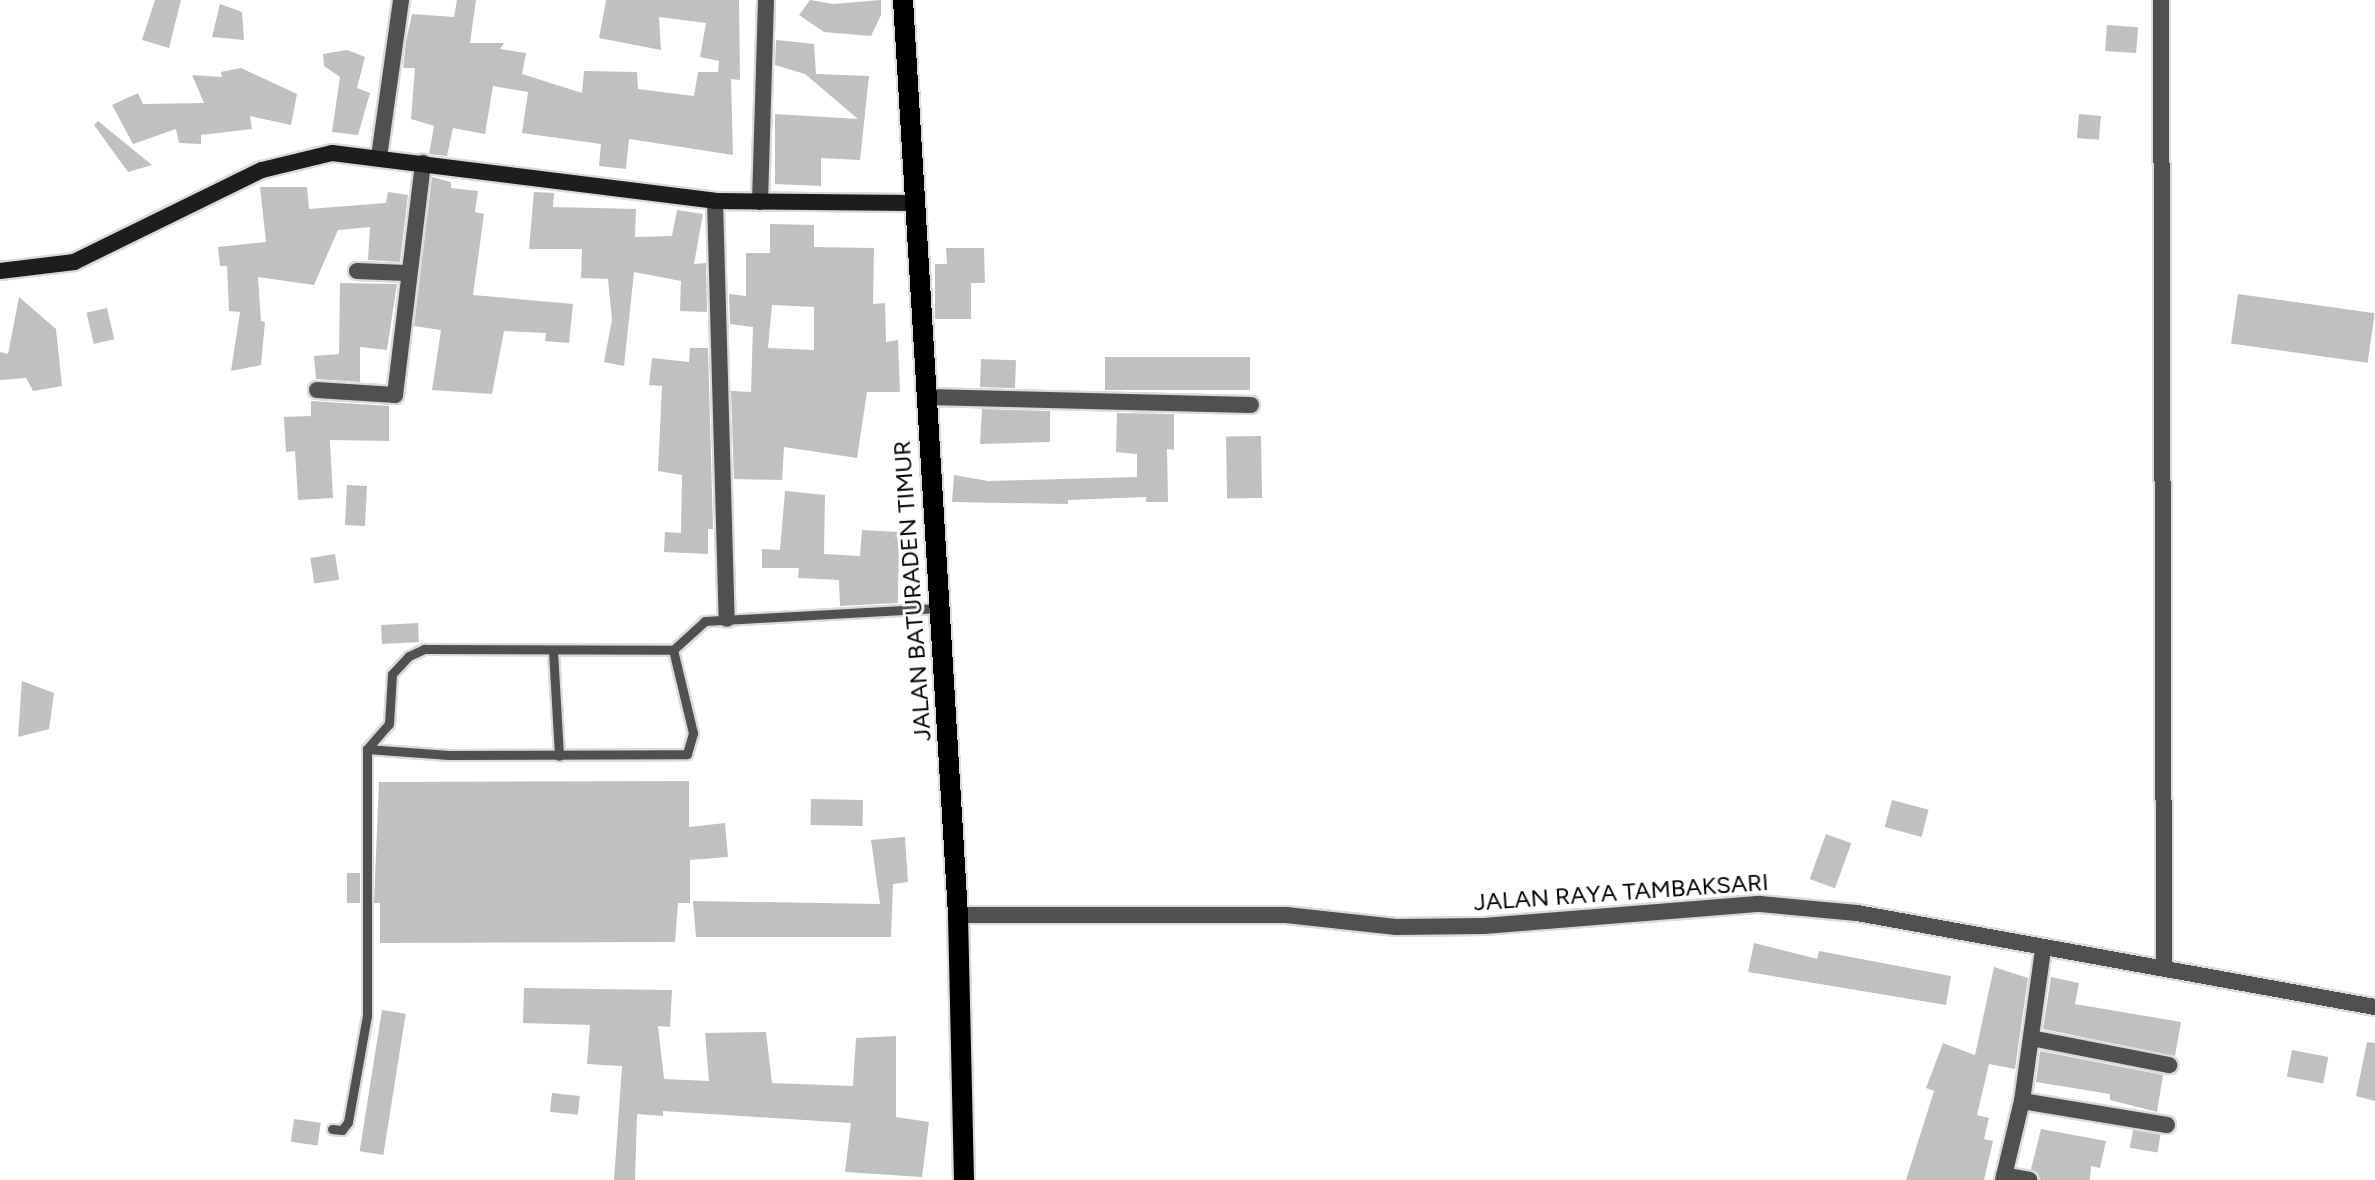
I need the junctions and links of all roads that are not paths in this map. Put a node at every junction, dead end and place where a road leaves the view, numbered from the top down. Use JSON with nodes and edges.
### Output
{"nodes":[{"id":1,"x":401,"y":0,"type":"edge"},
{"id":2,"x":766,"y":0,"type":"edge"},
{"id":3,"x":903,"y":0,"type":"edge"},
{"id":4,"x":2161,"y":0,"type":"edge"},
{"id":5,"x":379,"y":157,"type":"junction"},
{"id":6,"x":423,"y":163,"type":"junction"},
{"id":7,"x":715,"y":201,"type":"junction"},
{"id":8,"x":760,"y":202,"type":"junction"},
{"id":9,"x":912,"y":203,"type":"junction"},
{"id":10,"x":0,"y":271,"type":"edge"},
{"id":11,"x":357,"y":271,"type":"dead end"},
{"id":12,"x":406,"y":273,"type":"junction"},
{"id":13,"x":317,"y":390,"type":"dead end"},
{"id":14,"x":926,"y":397,"type":"junction"},
{"id":15,"x":1251,"y":405,"type":"dead end"},
{"id":16,"x":941,"y":608,"type":"junction"},
{"id":17,"x":727,"y":619,"type":"junction"},
{"id":18,"x":673,"y":650,"type":"junction"},
{"id":19,"x":553,"y":651,"type":"junction"},
{"id":20,"x":367,"y":749,"type":"junction"},
{"id":21,"x":559,"y":756,"type":"junction"},
{"id":22,"x":958,"y":915,"type":"junction"},
{"id":23,"x":2043,"y":950,"type":"junction"},
{"id":24,"x":2164,"y":966,"type":"junction"},
{"id":25,"x":2375,"y":1007,"type":"edge"},
{"id":26,"x":2031,"y":1038,"type":"junction"},
{"id":27,"x":2169,"y":1065,"type":"dead end"},
{"id":28,"x":2022,"y":1101,"type":"junction"},
{"id":29,"x":2167,"y":1125,"type":"dead end"},
{"id":30,"x":332,"y":1129,"type":"dead end"},
{"id":31,"x":2004,"y":1178,"type":"edge"},
{"id":32,"x":964,"y":1180,"type":"edge"},
{"id":33,"x":2030,"y":1180,"type":"edge"}],
"edges":[{"from":1,"to":5,"type":"street"},
{"from":2,"to":8,"type":"street"},
{"from":3,"to":9,"type":"main road","name":"JALAN BATURADEN TIMUR"},
{"from":4,"to":24,"type":"street"},
{"from":5,"to":6,"type":"main road"},
{"from":5,"to":10,"type":"main road"},
{"from":6,"to":7,"type":"main road"},
{"from":6,"to":12,"type":"street"},
{"from":7,"to":8,"type":"main road"},
{"from":7,"to":17,"type":"street"},
{"from":8,"to":9,"type":"main road"},
{"from":9,"to":14,"type":"main road","name":"JALAN BATURADEN TIMUR"},
{"from":11,"to":12,"type":"street"},
{"from":12,"to":13,"type":"street"},
{"from":14,"to":15,"type":"street"},
{"from":14,"to":16,"type":"main road","name":"JALAN BATURADEN TIMUR"},
{"from":16,"to":17,"type":"lane"},
{"from":16,"to":22,"type":"main road","name":"JALAN BATURADEN TIMUR"},
{"from":17,"to":18,"type":"lane"},
{"from":18,"to":19,"type":"lane"},
{"from":18,"to":21,"type":"lane"},
{"from":19,"to":20,"type":"lane"},
{"from":19,"to":21,"type":"lane"},
{"from":20,"to":21,"type":"lane"},
{"from":20,"to":30,"type":"lane"},
{"from":22,"to":23,"type":"street","name":"JALAN RAYA TAMBAKSARI"},
{"from":22,"to":32,"type":"main road","name":"JALAN BATURADEN TIMUR"},
{"from":23,"to":24,"type":"street","name":"JALAN RAYA TAMBAKSARI"},
{"from":23,"to":26,"type":"street"},
{"from":24,"to":25,"type":"street","name":"JALAN RAYA TAMBAKSARI"},
{"from":26,"to":27,"type":"street"},
{"from":26,"to":28,"type":"street"},
{"from":28,"to":29,"type":"street"},
{"from":28,"to":31,"type":"street"},
{"from":31,"to":33,"type":"street"}]}
